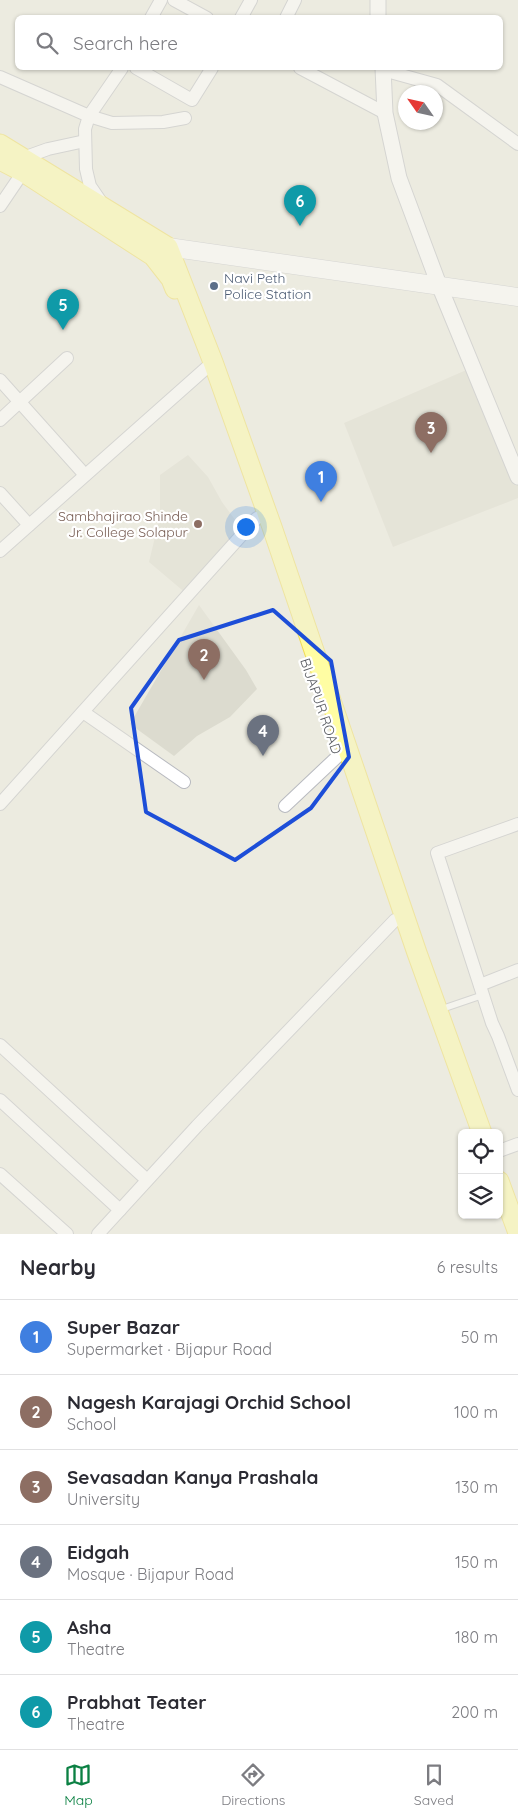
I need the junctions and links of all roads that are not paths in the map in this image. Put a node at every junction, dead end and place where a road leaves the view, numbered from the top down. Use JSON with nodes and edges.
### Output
{"nodes":[{"id":1,"x":161,"y":0,"type":"edge"},
{"id":2,"x":174,"y":0,"type":"edge"},
{"id":3,"x":251,"y":0,"type":"edge"},
{"id":4,"x":295,"y":0,"type":"edge"},
{"id":5,"x":378,"y":0,"type":"edge"},
{"id":6,"x":153,"y":15,"type":"edge"},
{"id":7,"x":202,"y":15,"type":"edge"},
{"id":8,"x":242,"y":15,"type":"edge"},
{"id":9,"x":288,"y":15,"type":"edge"},
{"id":10,"x":378,"y":15,"type":"edge"},
{"id":11,"x":121,"y":70,"type":"edge"},
{"id":12,"x":140,"y":70,"type":"edge"},
{"id":13,"x":211,"y":70,"type":"edge"},
{"id":14,"x":304,"y":70,"type":"edge"},
{"id":15,"x":383,"y":70,"type":"edge"},
{"id":16,"x":386,"y":70,"type":"edge"},
{"id":17,"x":0,"y":77,"type":"edge"},
{"id":18,"x":385,"y":113,"type":"junction"},
{"id":19,"x":89,"y":116,"type":"junction"},
{"id":20,"x":185,"y":118,"type":"dead end"},
{"id":21,"x":85,"y":141,"type":"junction"},
{"id":22,"x":0,"y":144,"type":"edge"},
{"id":23,"x":518,"y":144,"type":"edge"},
{"id":24,"x":0,"y":160,"type":"edge"},
{"id":25,"x":23,"y":165,"type":"junction"},
{"id":26,"x":0,"y":206,"type":"edge"},
{"id":27,"x":107,"y":210,"type":"junction"},
{"id":28,"x":165,"y":254,"type":"junction"},
{"id":29,"x":441,"y":291,"type":"junction"},
{"id":30,"x":518,"y":297,"type":"edge"},
{"id":31,"x":518,"y":309,"type":"edge"},
{"id":32,"x":67,"y":358,"type":"dead end"},
{"id":33,"x":208,"y":366,"type":"junction"},
{"id":34,"x":0,"y":380,"type":"edge"},
{"id":35,"x":20,"y":402,"type":"junction"},
{"id":36,"x":0,"y":420,"type":"edge"},
{"id":37,"x":85,"y":475,"type":"junction"},
{"id":38,"x":518,"y":477,"type":"edge"},
{"id":39,"x":0,"y":493,"type":"edge"},
{"id":40,"x":262,"y":516,"type":"junction"},
{"id":41,"x":29,"y":525,"type":"junction"},
{"id":42,"x":0,"y":551,"type":"edge"},
{"id":43,"x":83,"y":712,"type":"junction"},
{"id":44,"x":338,"y":756,"type":"junction"},
{"id":45,"x":184,"y":782,"type":"dead end"},
{"id":46,"x":0,"y":804,"type":"edge"},
{"id":47,"x":285,"y":806,"type":"dead end"},
{"id":48,"x":518,"y":824,"type":"edge"},
{"id":49,"x":395,"y":920,"type":"junction"},
{"id":50,"x":518,"y":970,"type":"edge"},
{"id":51,"x":481,"y":990,"type":"junction"},
{"id":52,"x":438,"y":1011,"type":"junction"},
{"id":53,"x":0,"y":1045,"type":"edge"},
{"id":54,"x":518,"y":1090,"type":"edge"},
{"id":55,"x":0,"y":1100,"type":"edge"},
{"id":56,"x":470,"y":1129,"type":"edge"},
{"id":57,"x":481,"y":1129,"type":"edge"},
{"id":58,"x":518,"y":1144,"type":"edge"},
{"id":59,"x":503,"y":1150,"type":"edge"},
{"id":60,"x":0,"y":1174,"type":"edge"},
{"id":61,"x":147,"y":1180,"type":"junction"},
{"id":62,"x":503,"y":1192,"type":"edge"},
{"id":63,"x":120,"y":1210,"type":"junction"},
{"id":64,"x":501,"y":1219,"type":"edge"},
{"id":65,"x":518,"y":1232,"type":"edge"},
{"id":66,"x":67,"y":1234,"type":"edge"},
{"id":67,"x":98,"y":1234,"type":"edge"},
{"id":68,"x":507,"y":1234,"type":"edge"}],
"edges":[{"from":1,"to":6,"type":"street"},
{"from":2,"to":7,"type":"street"},
{"from":3,"to":8,"type":"street"},
{"from":4,"to":9,"type":"street"},
{"from":5,"to":10,"type":"street"},
{"from":11,"to":19,"type":"street"},
{"from":12,"to":13,"type":"street"},
{"from":14,"to":18,"type":"street"},
{"from":15,"to":18,"type":"street"},
{"from":16,"to":23,"type":"street"},
{"from":17,"to":19,"type":"street"},
{"from":18,"to":29,"type":"street"},
{"from":19,"to":20,"type":"street"},
{"from":19,"to":21,"type":"street"},
{"from":21,"to":25,"type":"street"},
{"from":21,"to":27,"type":"street"},
{"from":22,"to":25,"type":"main road"},
{"from":24,"to":25,"type":"main road"},
{"from":25,"to":26,"type":"street"},
{"from":25,"to":27,"type":"main road"},
{"from":25,"to":28,"type":"main road"},
{"from":27,"to":28,"type":"main road"},
{"from":28,"to":29,"type":"main road"},
{"from":28,"to":33,"type":"main road"},
{"from":28,"to":33,"type":"main road","name":"BIJAPUR ROAD"},
{"from":29,"to":30,"type":"main road"},
{"from":29,"to":31,"type":"main road"},
{"from":29,"to":38,"type":"street"},
{"from":32,"to":35,"type":"street"},
{"from":33,"to":37,"type":"street"},
{"from":33,"to":40,"type":"main road","name":"BIJAPUR ROAD"},
{"from":34,"to":35,"type":"street"},
{"from":35,"to":36,"type":"street"},
{"from":35,"to":37,"type":"street"},
{"from":37,"to":41,"type":"street"},
{"from":39,"to":41,"type":"street"},
{"from":40,"to":43,"type":"street"},
{"from":40,"to":44,"type":"main road","name":"BIJAPUR ROAD"},
{"from":40,"to":52,"type":"main road"},
{"from":41,"to":42,"type":"street"},
{"from":43,"to":45,"type":"street"},
{"from":43,"to":46,"type":"street"},
{"from":44,"to":47,"type":"street"},
{"from":44,"to":49,"type":"main road","name":"BIJAPUR ROAD"},
{"from":48,"to":51,"type":"street"},
{"from":49,"to":56,"type":"main road","name":"BIJAPUR ROAD"},
{"from":49,"to":61,"type":"street"},
{"from":50,"to":51,"type":"street"},
{"from":51,"to":52,"type":"lane"},
{"from":51,"to":54,"type":"street"},
{"from":52,"to":57,"type":"main road"},
{"from":53,"to":61,"type":"street"},
{"from":55,"to":63,"type":"street"},
{"from":58,"to":59,"type":"street"},
{"from":60,"to":66,"type":"street"},
{"from":61,"to":63,"type":"street"},
{"from":62,"to":65,"type":"main road"},
{"from":63,"to":67,"type":"street"},
{"from":64,"to":68,"type":"main road"}]}
